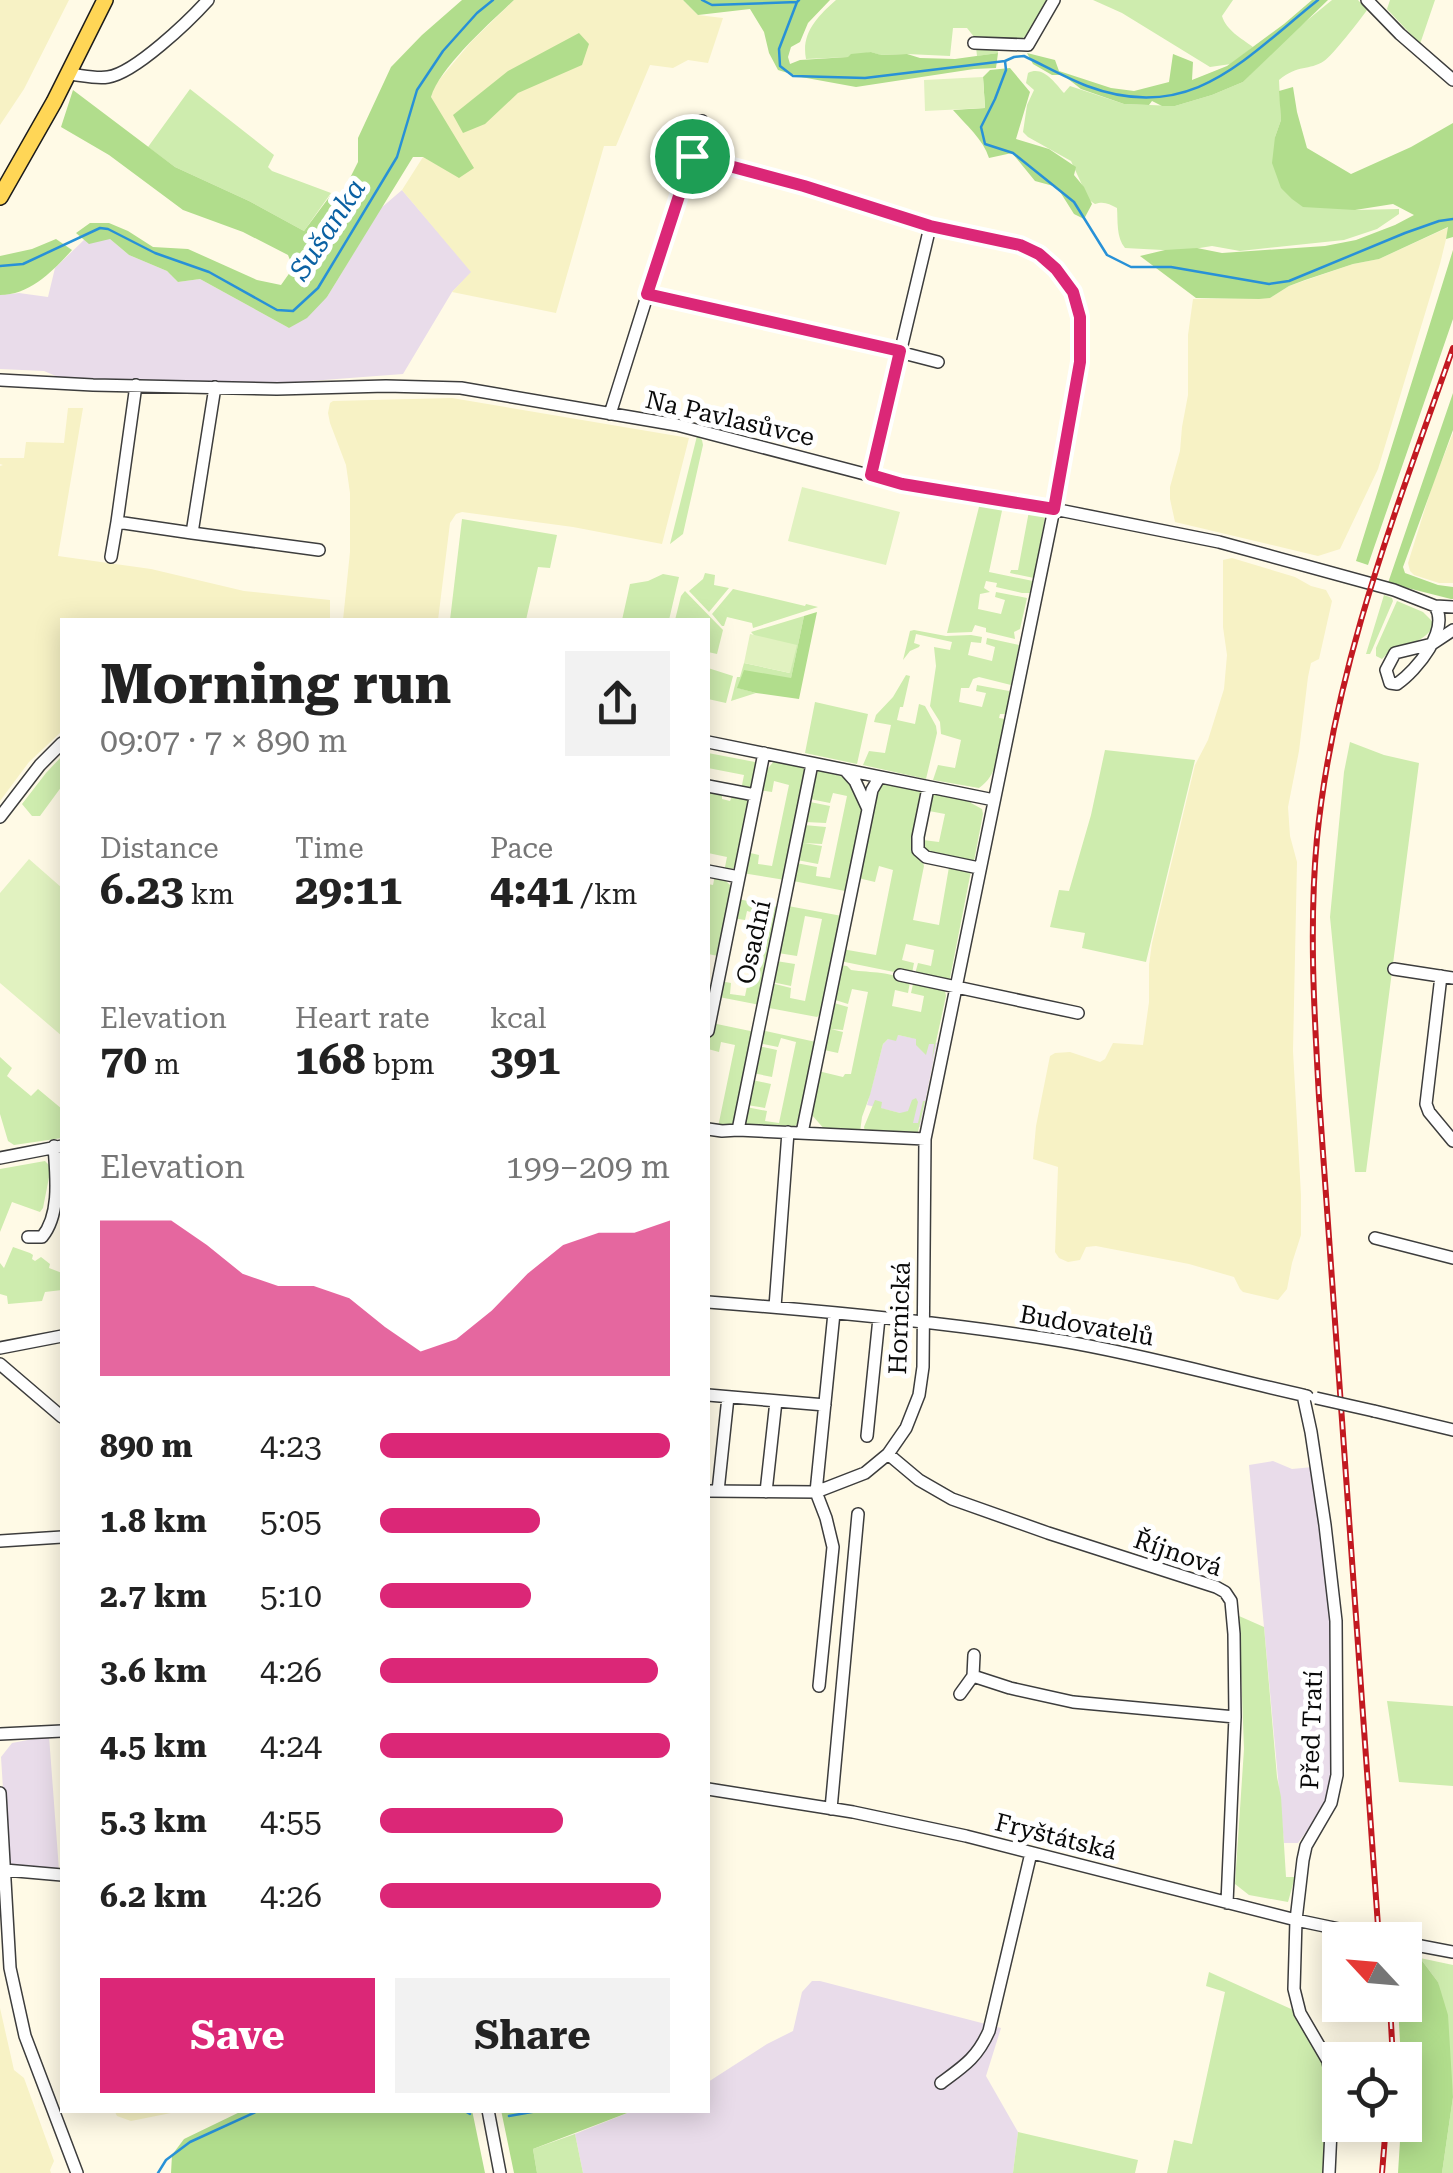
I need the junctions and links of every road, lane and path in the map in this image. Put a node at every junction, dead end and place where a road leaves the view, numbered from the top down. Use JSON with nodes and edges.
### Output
{"nodes":[{"id":1,"x":104,"y":0,"type":"edge"},
{"id":2,"x":208,"y":0,"type":"edge"},
{"id":3,"x":1054,"y":0,"type":"edge"},
{"id":4,"x":1366,"y":0,"type":"edge"},
{"id":5,"x":974,"y":43,"type":"dead end"},
{"id":6,"x":68,"y":74,"type":"junction"},
{"id":7,"x":1453,"y":80,"type":"edge"},
{"id":8,"x":702,"y":121,"type":"dead end"},
{"id":9,"x":692,"y":156,"type":"junction"},
{"id":10,"x":0,"y":197,"type":"edge"},
{"id":11,"x":930,"y":226,"type":"junction"},
{"id":12,"x":647,"y":294,"type":"junction"},
{"id":13,"x":900,"y":351,"type":"junction"},
{"id":14,"x":938,"y":362,"type":"dead end"},
{"id":15,"x":0,"y":380,"type":"edge"},
{"id":16,"x":136,"y":385,"type":"junction"},
{"id":17,"x":214,"y":387,"type":"junction"},
{"id":18,"x":610,"y":414,"type":"junction"},
{"id":19,"x":871,"y":475,"type":"junction"},
{"id":20,"x":1054,"y":509,"type":"junction"},
{"id":21,"x":117,"y":522,"type":"junction"},
{"id":22,"x":192,"y":533,"type":"junction"},
{"id":23,"x":319,"y":550,"type":"dead end"},
{"id":24,"x":112,"y":557,"type":"dead end"},
{"id":25,"x":1435,"y":606,"type":"junction"},
{"id":26,"x":1453,"y":607,"type":"edge"},
{"id":27,"x":1453,"y":630,"type":"edge"},
{"id":28,"x":710,"y":742,"type":"edge"},
{"id":29,"x":60,"y":746,"type":"edge"},
{"id":30,"x":764,"y":754,"type":"junction"},
{"id":31,"x":812,"y":764,"type":"junction"},
{"id":32,"x":846,"y":771,"type":"junction"},
{"id":33,"x":879,"y":778,"type":"junction"},
{"id":34,"x":710,"y":786,"type":"edge"},
{"id":35,"x":928,"y":788,"type":"junction"},
{"id":36,"x":755,"y":796,"type":"junction"},
{"id":37,"x":994,"y":800,"type":"junction"},
{"id":38,"x":868,"y":809,"type":"junction"},
{"id":39,"x":0,"y":816,"type":"edge"},
{"id":40,"x":979,"y":868,"type":"junction"},
{"id":41,"x":710,"y":871,"type":"edge"},
{"id":42,"x":739,"y":877,"type":"junction"},
{"id":43,"x":714,"y":961,"type":"edge"},
{"id":44,"x":1394,"y":969,"type":"dead end"},
{"id":45,"x":900,"y":975,"type":"dead end"},
{"id":46,"x":1447,"y":977,"type":"edge"},
{"id":47,"x":955,"y":987,"type":"junction"},
{"id":48,"x":710,"y":1008,"type":"edge"},
{"id":49,"x":1078,"y":1013,"type":"dead end"},
{"id":50,"x":710,"y":1129,"type":"edge"},
{"id":51,"x":738,"y":1130,"type":"junction"},
{"id":52,"x":788,"y":1132,"type":"junction"},
{"id":53,"x":802,"y":1133,"type":"junction"},
{"id":54,"x":925,"y":1139,"type":"junction"},
{"id":55,"x":1453,"y":1141,"type":"edge"},
{"id":56,"x":58,"y":1146,"type":"edge"},
{"id":57,"x":0,"y":1157,"type":"edge"},
{"id":58,"x":28,"y":1237,"type":"dead end"},
{"id":59,"x":1375,"y":1238,"type":"dead end"},
{"id":60,"x":1453,"y":1258,"type":"edge"},
{"id":61,"x":710,"y":1302,"type":"edge"},
{"id":62,"x":775,"y":1308,"type":"junction"},
{"id":63,"x":834,"y":1313,"type":"junction"},
{"id":64,"x":879,"y":1318,"type":"junction"},
{"id":65,"x":923,"y":1322,"type":"junction"},
{"id":66,"x":60,"y":1336,"type":"edge"},
{"id":67,"x":0,"y":1348,"type":"edge"},
{"id":68,"x":0,"y":1364,"type":"edge"},
{"id":69,"x":710,"y":1394,"type":"edge"},
{"id":70,"x":728,"y":1397,"type":"junction"},
{"id":71,"x":1310,"y":1397,"type":"junction"},
{"id":72,"x":776,"y":1401,"type":"junction"},
{"id":73,"x":825,"y":1405,"type":"junction"},
{"id":74,"x":60,"y":1415,"type":"edge"},
{"id":75,"x":1453,"y":1430,"type":"edge"},
{"id":76,"x":868,"y":1436,"type":"dead end"},
{"id":77,"x":888,"y":1454,"type":"junction"},
{"id":78,"x":713,"y":1491,"type":"edge"},
{"id":79,"x":766,"y":1492,"type":"junction"},
{"id":80,"x":816,"y":1492,"type":"junction"},
{"id":81,"x":858,"y":1514,"type":"dead end"},
{"id":82,"x":60,"y":1537,"type":"edge"},
{"id":83,"x":0,"y":1541,"type":"edge"},
{"id":84,"x":974,"y":1655,"type":"dead end"},
{"id":85,"x":973,"y":1676,"type":"junction"},
{"id":86,"x":842,"y":1692,"type":"junction"},
{"id":87,"x":960,"y":1694,"type":"dead end"},
{"id":88,"x":1236,"y":1717,"type":"junction"},
{"id":89,"x":60,"y":1732,"type":"edge"},
{"id":90,"x":0,"y":1734,"type":"edge"},
{"id":91,"x":710,"y":1789,"type":"edge"},
{"id":92,"x":0,"y":1794,"type":"edge"},
{"id":93,"x":831,"y":1809,"type":"junction"},
{"id":94,"x":1031,"y":1853,"type":"junction"},
{"id":95,"x":5,"y":1870,"type":"junction"},
{"id":96,"x":60,"y":1875,"type":"edge"},
{"id":97,"x":1227,"y":1903,"type":"junction"},
{"id":98,"x":1296,"y":1920,"type":"junction"},
{"id":99,"x":1322,"y":1925,"type":"edge"},
{"id":100,"x":1422,"y":1946,"type":"edge"},
{"id":101,"x":1453,"y":1952,"type":"edge"},
{"id":102,"x":941,"y":2083,"type":"dead end"},
{"id":103,"x":489,"y":2113,"type":"edge"},
{"id":104,"x":77,"y":2173,"type":"edge"},
{"id":105,"x":500,"y":2173,"type":"edge"},
{"id":106,"x":1330,"y":2173,"type":"edge"}],
"edges":[{"from":1,"to":6,"type":"main road"},
{"from":2,"to":6,"type":"street"},
{"from":3,"to":5,"type":"street"},
{"from":4,"to":7,"type":"street"},
{"from":6,"to":10,"type":"main road"},
{"from":8,"to":9,"type":"street"},
{"from":9,"to":11,"type":"street","name":"Hornická"},
{"from":9,"to":12,"type":"street"},
{"from":11,"to":13,"type":"street"},
{"from":11,"to":20,"type":"street","name":"Hornická"},
{"from":12,"to":13,"type":"street"},
{"from":12,"to":18,"type":"street"},
{"from":13,"to":14,"type":"street"},
{"from":13,"to":19,"type":"street"},
{"from":15,"to":16,"type":"street","name":"Na Pavlasůvce"},
{"from":16,"to":17,"type":"street","name":"Na Pavlasůvce"},
{"from":16,"to":21,"type":"street"},
{"from":17,"to":18,"type":"street","name":"Na Pavlasůvce"},
{"from":17,"to":22,"type":"street"},
{"from":18,"to":19,"type":"street","name":"Na Pavlasůvce"},
{"from":19,"to":20,"type":"street","name":"Na Pavlasůvce"},
{"from":20,"to":25,"type":"street","name":"Na Pavlasůvce"},
{"from":20,"to":37,"type":"street","name":"Hornická"},
{"from":21,"to":22,"type":"street"},
{"from":21,"to":24,"type":"street"},
{"from":22,"to":23,"type":"street"},
{"from":25,"to":26,"type":"street","name":"Na Pavlasůvce"},
{"from":25,"to":27,"type":"street"},
{"from":28,"to":30,"type":"street"},
{"from":29,"to":39,"type":"street"},
{"from":30,"to":31,"type":"street"},
{"from":30,"to":36,"type":"street"},
{"from":31,"to":32,"type":"street"},
{"from":31,"to":51,"type":"street","name":"Osadní"},
{"from":32,"to":33,"type":"street"},
{"from":32,"to":38,"type":"street"},
{"from":33,"to":35,"type":"street"},
{"from":33,"to":38,"type":"street"},
{"from":34,"to":36,"type":"street"},
{"from":35,"to":37,"type":"street"},
{"from":35,"to":40,"type":"street"},
{"from":36,"to":42,"type":"street"},
{"from":37,"to":40,"type":"street","name":"Hornická"},
{"from":38,"to":53,"type":"street"},
{"from":40,"to":47,"type":"street","name":"Hornická"},
{"from":41,"to":42,"type":"street"},
{"from":42,"to":43,"type":"street"},
{"from":43,"to":48,"type":"street"},
{"from":44,"to":46,"type":"street"},
{"from":45,"to":47,"type":"street"},
{"from":46,"to":55,"type":"street"},
{"from":47,"to":49,"type":"street"},
{"from":47,"to":54,"type":"street","name":"Hornická"},
{"from":50,"to":51,"type":"street"},
{"from":51,"to":52,"type":"street"},
{"from":52,"to":53,"type":"street"},
{"from":52,"to":62,"type":"street"},
{"from":53,"to":54,"type":"street"},
{"from":54,"to":65,"type":"street","name":"Hornická"},
{"from":56,"to":57,"type":"street"},
{"from":56,"to":58,"type":"street"},
{"from":59,"to":60,"type":"street"},
{"from":61,"to":62,"type":"street","name":"Budovatelů"},
{"from":62,"to":63,"type":"street","name":"Budovatelů"},
{"from":63,"to":64,"type":"street","name":"Budovatelů"},
{"from":63,"to":73,"type":"street"},
{"from":64,"to":65,"type":"street","name":"Budovatelů"},
{"from":64,"to":76,"type":"street"},
{"from":65,"to":71,"type":"street","name":"Budovatelů"},
{"from":65,"to":77,"type":"street","name":"Hornická"},
{"from":66,"to":67,"type":"street"},
{"from":68,"to":74,"type":"street"},
{"from":69,"to":70,"type":"street"},
{"from":70,"to":72,"type":"street"},
{"from":70,"to":78,"type":"street"},
{"from":71,"to":75,"type":"street","name":"Budovatelů","bridge":true},
{"from":71,"to":98,"type":"street","name":"Před Tratí"},
{"from":72,"to":73,"type":"street"},
{"from":72,"to":79,"type":"street"},
{"from":73,"to":80,"type":"street"},
{"from":77,"to":80,"type":"street","name":"Hornická"},
{"from":77,"to":88,"type":"street","name":"Říjnová"},
{"from":78,"to":79,"type":"street","name":"Hornická"},
{"from":79,"to":80,"type":"street","name":"Hornická"},
{"from":80,"to":86,"type":"street"},
{"from":81,"to":86,"type":"street"},
{"from":82,"to":83,"type":"street"},
{"from":84,"to":85,"type":"street"},
{"from":85,"to":87,"type":"street"},
{"from":85,"to":88,"type":"street"},
{"from":86,"to":93,"type":"street"},
{"from":88,"to":97,"type":"street","name":"Říjnová"},
{"from":89,"to":90,"type":"street"},
{"from":91,"to":93,"type":"street","name":"Fryštátská"},
{"from":92,"to":95,"type":"street"},
{"from":93,"to":94,"type":"street","name":"Fryštátská"},
{"from":94,"to":97,"type":"street","name":"Fryštátská"},
{"from":94,"to":102,"type":"street"},
{"from":95,"to":96,"type":"street"},
{"from":95,"to":104,"type":"street"},
{"from":97,"to":98,"type":"street","name":"Fryštátská"},
{"from":98,"to":99,"type":"street","name":"Fryštátská","bridge":true},
{"from":98,"to":106,"type":"street","name":"Před Tratí"},
{"from":100,"to":101,"type":"street"},
{"from":103,"to":105,"type":"street"}]}
